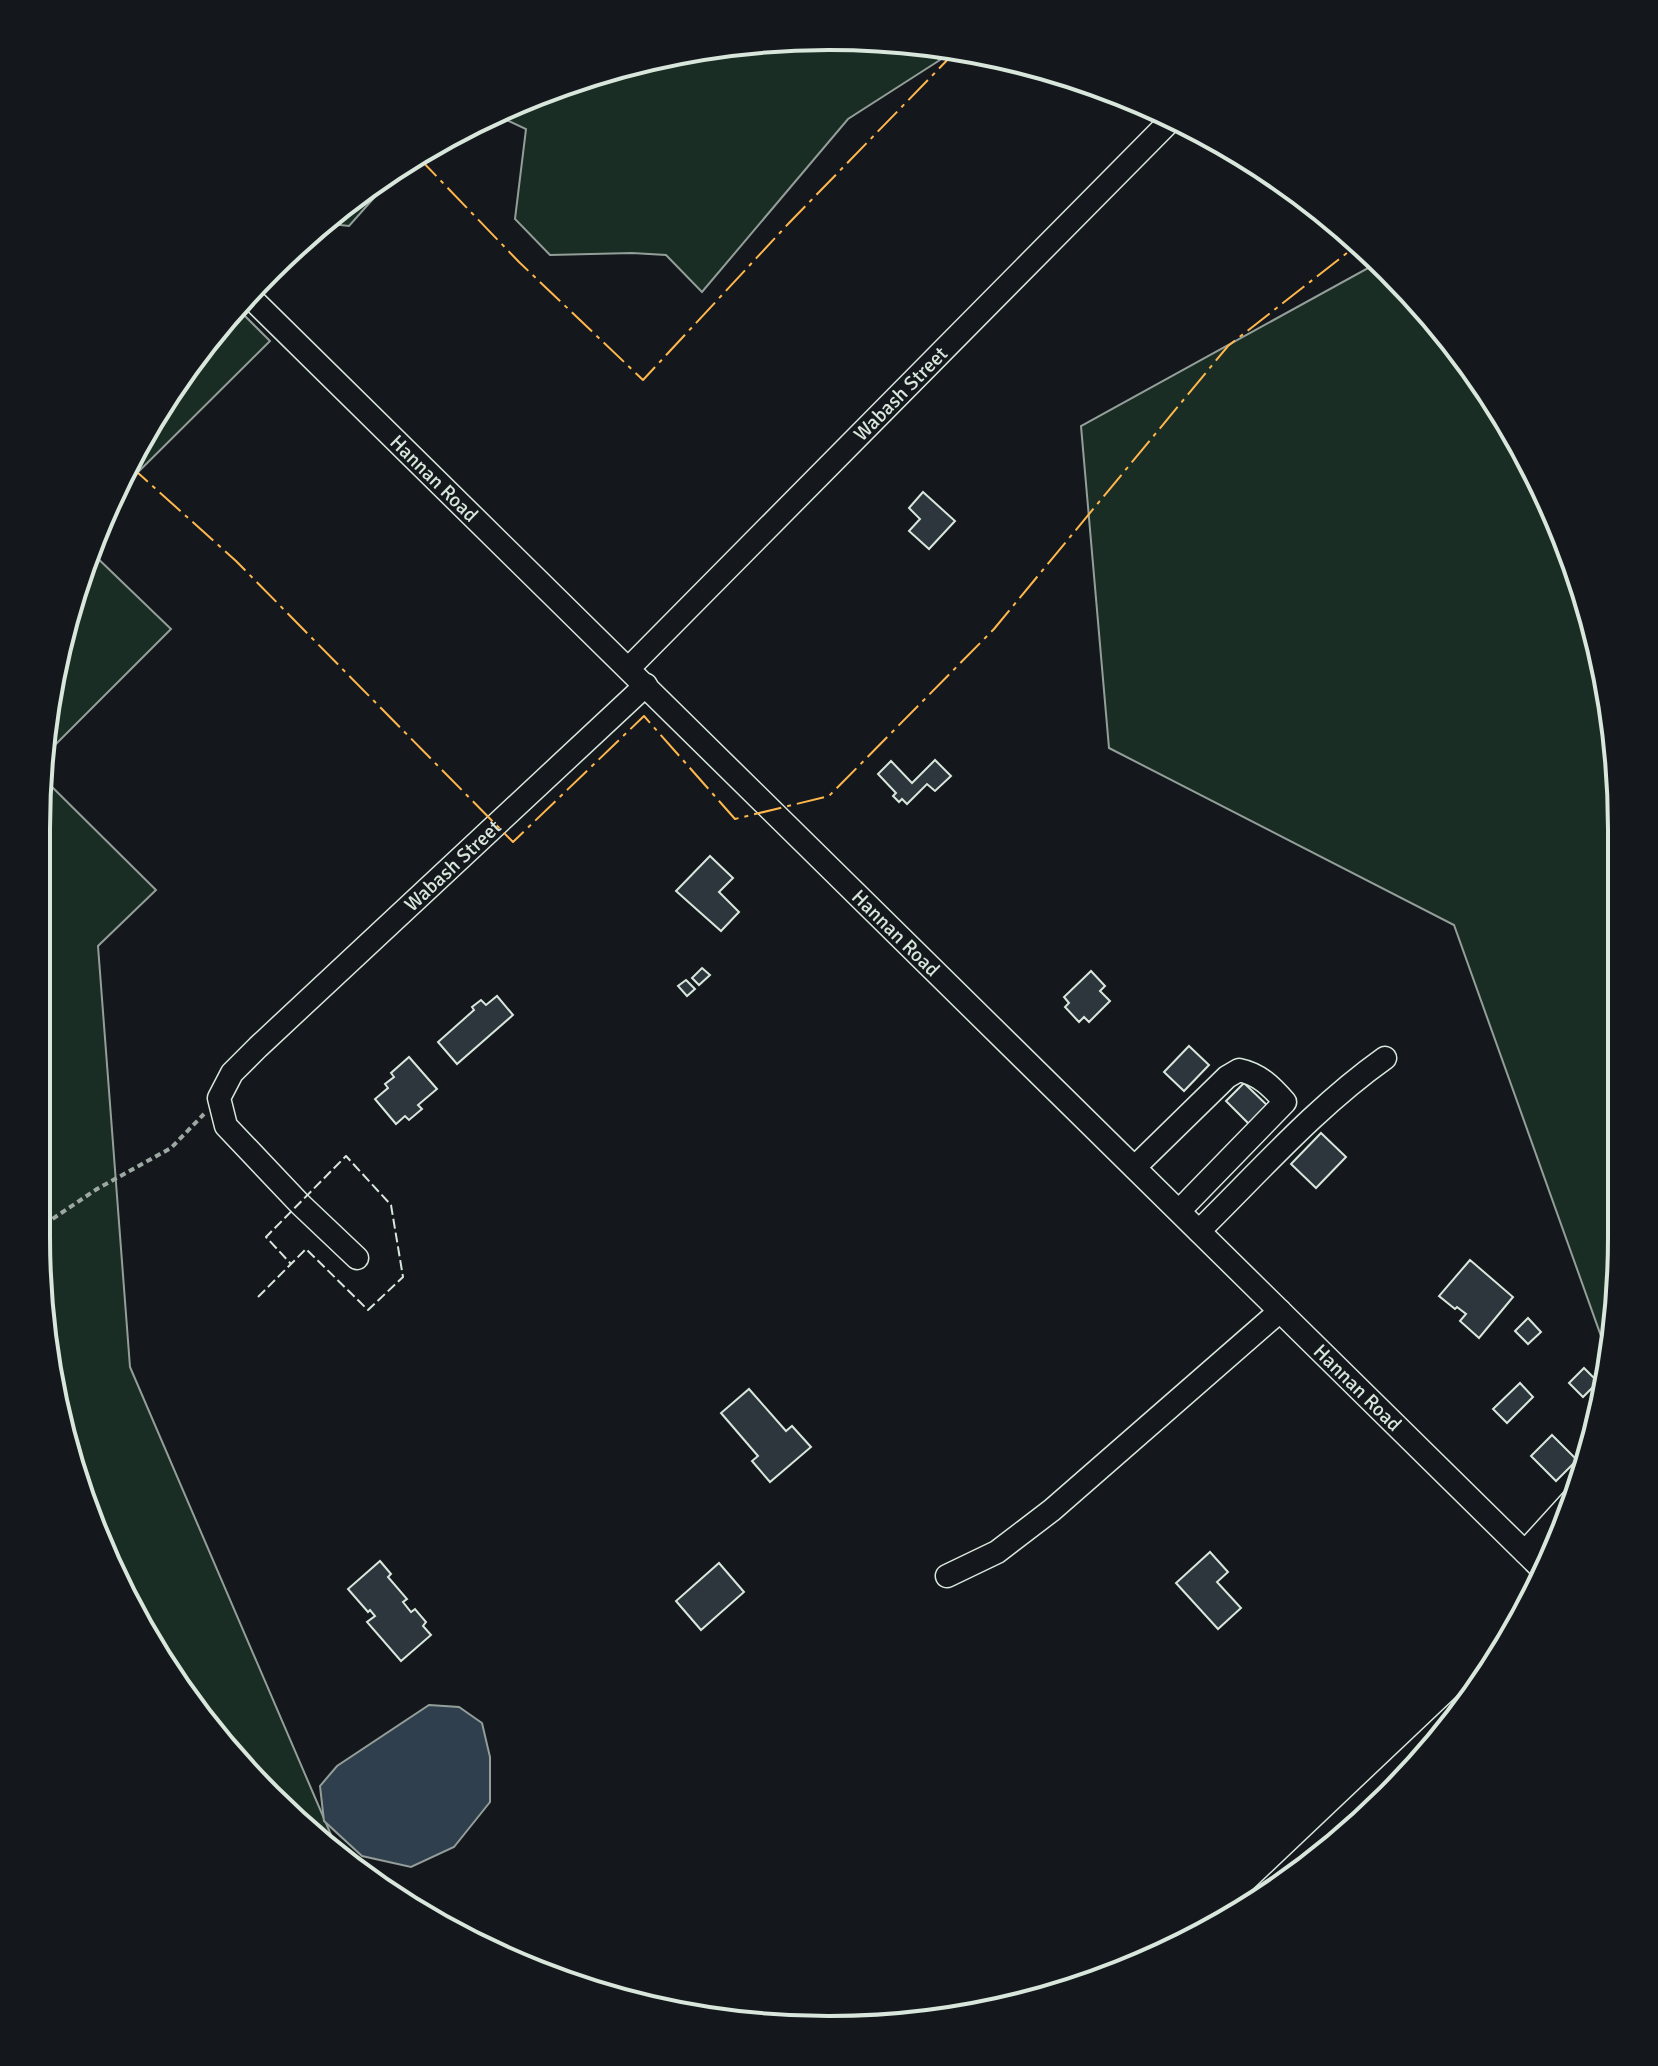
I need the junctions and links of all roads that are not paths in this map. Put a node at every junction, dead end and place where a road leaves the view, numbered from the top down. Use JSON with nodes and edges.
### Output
{"nodes":[{"id":1,"x":1165,"y":126,"type":"edge"},
{"id":2,"x":255,"y":302,"type":"edge"},
{"id":3,"x":629,"y":668,"type":"junction"},
{"id":4,"x":646,"y":685,"type":"junction"},
{"id":5,"x":1385,"y":1058,"type":"dead end"},
{"id":6,"x":1135,"y":1167,"type":"junction"},
{"id":7,"x":1180,"y":1210,"type":"junction"},
{"id":8,"x":1199,"y":1231,"type":"junction"},
{"id":9,"x":357,"y":1258,"type":"dead end"},
{"id":10,"x":1280,"y":1311,"type":"junction"},
{"id":11,"x":1551,"y":1529,"type":"edge"},
{"id":12,"x":1525,"y":1552,"type":"junction"},
{"id":13,"x":1536,"y":1563,"type":"edge"},
{"id":14,"x":947,"y":1576,"type":"dead end"},
{"id":15,"x":1405,"y":1761,"type":"edge"},
{"id":16,"x":1324,"y":1838,"type":"edge"}],
"edges":[{"from":1,"to":3,"type":"street","name":"Wabash Street"},
{"from":2,"to":3,"type":"street","name":"Hannan Road"},
{"from":3,"to":4,"type":"street","name":"Hannan Road"},
{"from":4,"to":6,"type":"street","name":"Hannan Road"},
{"from":4,"to":9,"type":"street","name":"Wabash Street"},
{"from":5,"to":8,"type":"street"},
{"from":6,"to":7,"type":"street","name":"Hannan Road"},
{"from":6,"to":7,"type":"street"},
{"from":7,"to":8,"type":"street","name":"Hannan Road"},
{"from":8,"to":10,"type":"street","name":"Hannan Road"},
{"from":10,"to":12,"type":"street","name":"Hannan Road"},
{"from":10,"to":14,"type":"street"},
{"from":11,"to":12,"type":"street"},
{"from":12,"to":13,"type":"street","name":"Hannan Road"},
{"from":15,"to":16,"type":"street"}]}
